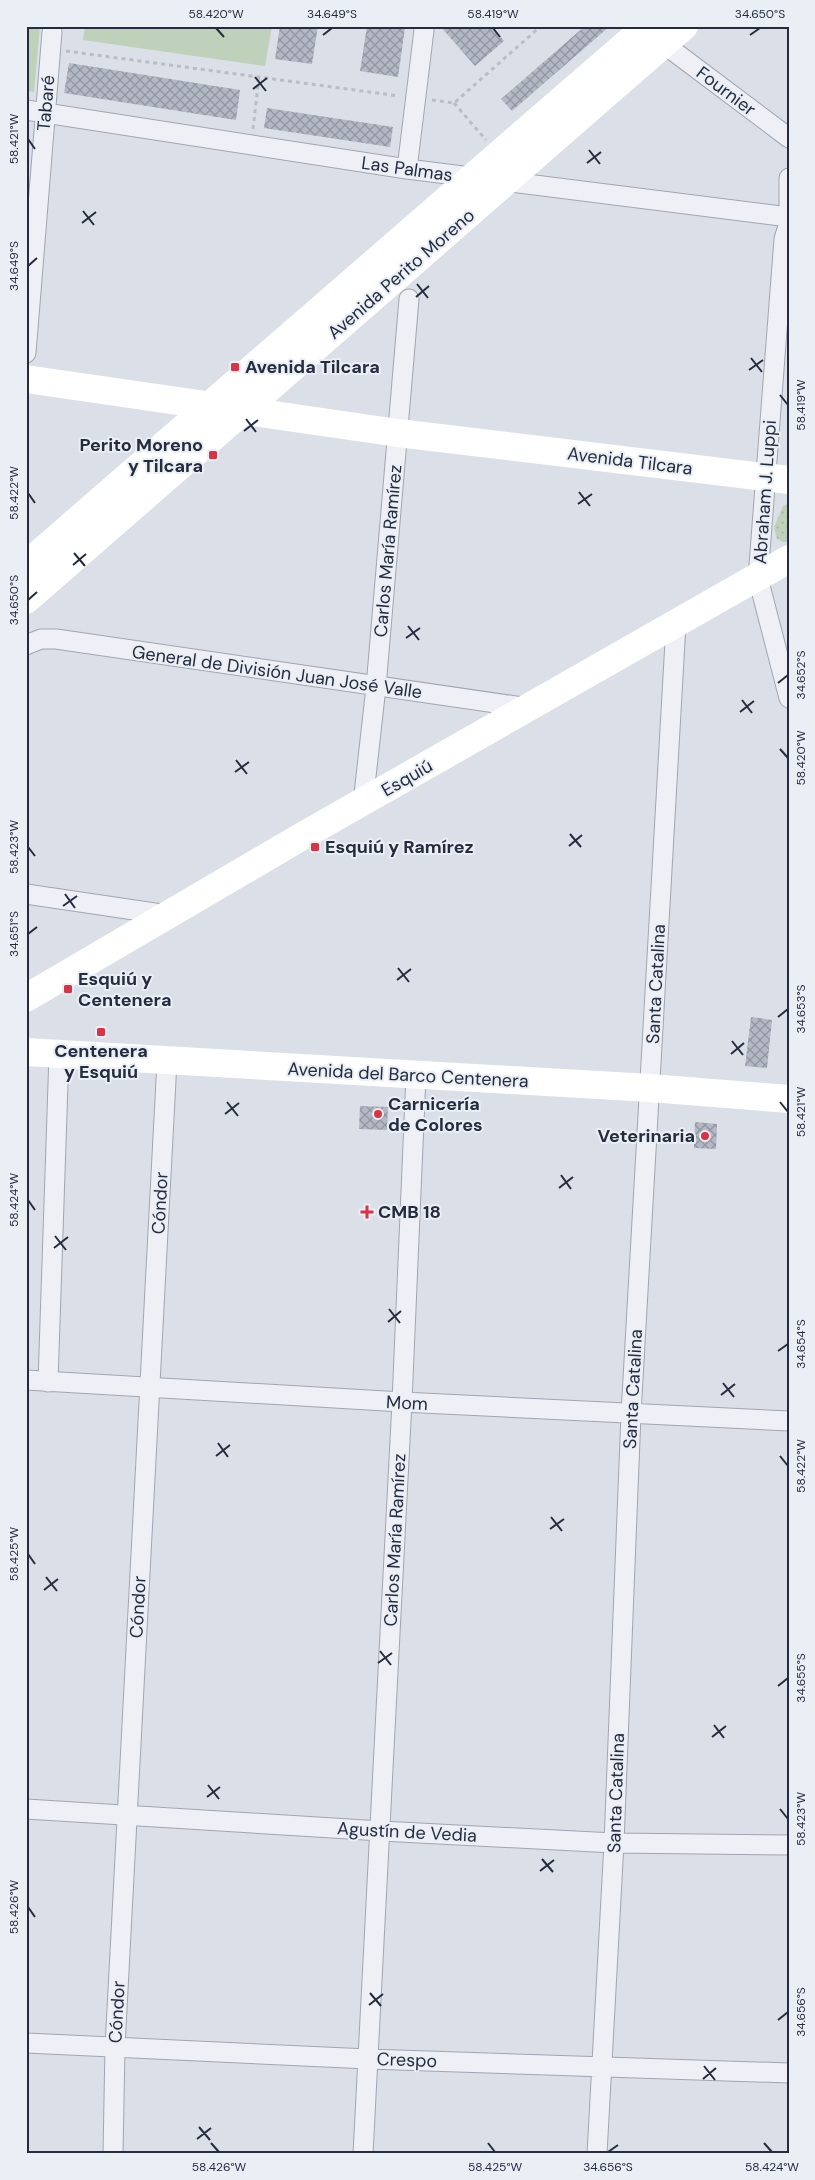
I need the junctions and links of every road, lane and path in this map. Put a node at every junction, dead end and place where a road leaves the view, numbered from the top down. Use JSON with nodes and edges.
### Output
{"nodes":[{"id":1,"x":541,"y":26,"type":"edge"},
{"id":2,"x":684,"y":26,"type":"edge"},
{"id":3,"x":424,"y":30,"type":"dead end"},
{"id":4,"x":651,"y":31,"type":"edge"},
{"id":5,"x":51,"y":40,"type":"joint"},
{"id":6,"x":259,"y":77,"type":"junction"},
{"id":7,"x":416,"y":98,"type":"junction"},
{"id":8,"x":454,"y":103,"type":"junction"},
{"id":9,"x":26,"y":110,"type":"edge"},
{"id":10,"x":45,"y":112,"type":"junction"},
{"id":11,"x":789,"y":138,"type":"edge"},
{"id":12,"x":252,"y":145,"type":"junction"},
{"id":13,"x":500,"y":155,"type":"junction"},
{"id":14,"x":408,"y":170,"type":"junction"},
{"id":15,"x":789,"y":178,"type":"edge"},
{"id":16,"x":473,"y":179,"type":"junction"},
{"id":17,"x":505,"y":183,"type":"junction"},
{"id":18,"x":789,"y":205,"type":"edge"},
{"id":19,"x":789,"y":217,"type":"edge"},
{"id":20,"x":789,"y":224,"type":"edge"},
{"id":21,"x":409,"y":299,"type":"dead end"},
{"id":22,"x":26,"y":353,"type":"edge"},
{"id":23,"x":26,"y":379,"type":"edge"},
{"id":24,"x":208,"y":407,"type":"junction"},
{"id":25,"x":244,"y":411,"type":"junction"},
{"id":26,"x":398,"y":433,"type":"junction"},
{"id":27,"x":777,"y":478,"type":"edge"},
{"id":28,"x":789,"y":560,"type":"edge"},
{"id":29,"x":26,"y":566,"type":"edge"},
{"id":30,"x":758,"y":578,"type":"junction"},
{"id":31,"x":26,"y":600,"type":"edge"},
{"id":32,"x":676,"y":624,"type":"junction"},
{"id":33,"x":26,"y":645,"type":"edge"},
{"id":34,"x":376,"y":687,"type":"junction"},
{"id":35,"x":789,"y":698,"type":"edge"},
{"id":36,"x":528,"y":708,"type":"junction"},
{"id":37,"x":363,"y":803,"type":"junction"},
{"id":38,"x":26,"y":894,"type":"edge"},
{"id":39,"x":168,"y":915,"type":"junction"},
{"id":40,"x":26,"y":998,"type":"edge"},
{"id":41,"x":40,"y":1049,"type":"edge"},
{"id":42,"x":167,"y":1060,"type":"junction"},
{"id":43,"x":416,"y":1075,"type":"junction"},
{"id":44,"x":650,"y":1088,"type":"junction"},
{"id":45,"x":789,"y":1099,"type":"edge"},
{"id":46,"x":26,"y":1380,"type":"edge"},
{"id":47,"x":48,"y":1382,"type":"junction"},
{"id":48,"x":150,"y":1388,"type":"junction"},
{"id":49,"x":402,"y":1402,"type":"junction"},
{"id":50,"x":631,"y":1414,"type":"junction"},
{"id":51,"x":789,"y":1421,"type":"edge"},
{"id":52,"x":26,"y":1809,"type":"edge"},
{"id":53,"x":127,"y":1816,"type":"junction"},
{"id":54,"x":380,"y":1831,"type":"junction"},
{"id":55,"x":614,"y":1843,"type":"junction"},
{"id":56,"x":789,"y":1846,"type":"edge"},
{"id":57,"x":26,"y":2043,"type":"edge"},
{"id":58,"x":115,"y":2047,"type":"junction"},
{"id":59,"x":368,"y":2059,"type":"junction"},
{"id":60,"x":601,"y":2067,"type":"junction"},
{"id":61,"x":789,"y":2073,"type":"edge"},
{"id":62,"x":113,"y":2154,"type":"edge"},
{"id":63,"x":363,"y":2154,"type":"edge"},
{"id":64,"x":597,"y":2154,"type":"edge"}],
"edges":[{"from":1,"to":8,"type":"path"},
{"from":2,"to":4,"type":"main road","name":"Avenida Perito Moreno"},
{"from":3,"to":7,"type":"street"},
{"from":4,"to":11,"type":"street","name":"Fournier"},
{"from":4,"to":13,"type":"main road","name":"Avenida Perito Moreno"},
{"from":4,"to":17,"type":"main road","name":"Avenida Perito Moreno"},
{"from":5,"to":6,"type":"path"},
{"from":5,"to":10,"type":"street","name":"Tabaré"},
{"from":6,"to":7,"type":"path"},
{"from":6,"to":12,"type":"path"},
{"from":7,"to":8,"type":"path"},
{"from":7,"to":14,"type":"street"},
{"from":8,"to":13,"type":"path"},
{"from":9,"to":10,"type":"street","name":"Las Palmas"},
{"from":10,"to":12,"type":"street","name":"Las Palmas"},
{"from":10,"to":22,"type":"street","name":"Tabaré"},
{"from":12,"to":14,"type":"street","name":"Las Palmas"},
{"from":13,"to":16,"type":"main road","name":"Avenida Perito Moreno"},
{"from":14,"to":16,"type":"street","name":"Las Palmas"},
{"from":15,"to":18,"type":"street"},
{"from":16,"to":17,"type":"street","name":"Las Palmas"},
{"from":16,"to":24,"type":"main road","name":"Avenida Perito Moreno"},
{"from":17,"to":19,"type":"street","name":"Las Palmas"},
{"from":17,"to":25,"type":"main road","name":"Avenida Perito Moreno"},
{"from":20,"to":27,"type":"street","name":"Abraham J. Luppi"},
{"from":21,"to":26,"type":"street","name":"Carlos María Ramírez"},
{"from":23,"to":24,"type":"main road","name":"Avenida Tilcara"},
{"from":24,"to":25,"type":"main road","name":"Avenida Tilcara"},
{"from":24,"to":29,"type":"main road","name":"Avenida Perito Moreno"},
{"from":25,"to":26,"type":"main road","name":"Avenida Tilcara"},
{"from":25,"to":31,"type":"main road","name":"Avenida Perito Moreno"},
{"from":26,"to":27,"type":"main road","name":"Avenida Tilcara"},
{"from":26,"to":34,"type":"street","name":"Carlos María Ramírez"},
{"from":27,"to":30,"type":"street","name":"Abraham J. Luppi"},
{"from":28,"to":30,"type":"main road","name":"Esquiú"},
{"from":30,"to":32,"type":"main road","name":"Esquiú"},
{"from":30,"to":35,"type":"street","name":"Abraham J. Luppi"},
{"from":32,"to":36,"type":"main road","name":"Esquiú"},
{"from":32,"to":44,"type":"street","name":"Santa Catalina"},
{"from":33,"to":34,"type":"street","name":"General de División Juan José Valle"},
{"from":34,"to":36,"type":"street","name":"General de División Juan José Valle"},
{"from":34,"to":37,"type":"street","name":"Carlos María Ramírez"},
{"from":36,"to":37,"type":"main road","name":"Esquiú"},
{"from":37,"to":39,"type":"main road","name":"Esquiú"},
{"from":38,"to":39,"type":"street"},
{"from":39,"to":40,"type":"main road","name":"Esquiú"},
{"from":41,"to":42,"type":"main road","name":"Avenida del Barco Centenera"},
{"from":41,"to":47,"type":"street"},
{"from":42,"to":43,"type":"main road","name":"Avenida del Barco Centenera"},
{"from":42,"to":48,"type":"street","name":"Cóndor"},
{"from":43,"to":44,"type":"main road","name":"Avenida del Barco Centenera"},
{"from":43,"to":49,"type":"street","name":"Carlos María Ramírez"},
{"from":44,"to":45,"type":"main road","name":"Avenida del Barco Centenera"},
{"from":44,"to":50,"type":"street","name":"Santa Catalina"},
{"from":46,"to":47,"type":"street","name":"Mom"},
{"from":47,"to":48,"type":"street","name":"Mom"},
{"from":48,"to":49,"type":"street","name":"Mom"},
{"from":48,"to":53,"type":"street","name":"Cóndor"},
{"from":49,"to":50,"type":"street","name":"Mom"},
{"from":49,"to":54,"type":"street","name":"Carlos María Ramírez"},
{"from":50,"to":51,"type":"street","name":"Mom"},
{"from":50,"to":55,"type":"street","name":"Santa Catalina"},
{"from":52,"to":53,"type":"street","name":"Agustín de Vedia"},
{"from":53,"to":54,"type":"street","name":"Agustín de Vedia"},
{"from":53,"to":58,"type":"street","name":"Cóndor"},
{"from":54,"to":55,"type":"street","name":"Agustín de Vedia"},
{"from":54,"to":59,"type":"street","name":"Carlos María Ramírez"},
{"from":55,"to":56,"type":"street","name":"Agustín de Vedia"},
{"from":55,"to":60,"type":"street","name":"Santa Catalina"},
{"from":57,"to":58,"type":"street","name":"Crespo"},
{"from":58,"to":59,"type":"street","name":"Crespo"},
{"from":58,"to":62,"type":"street","name":"Cóndor"},
{"from":59,"to":60,"type":"street","name":"Crespo"},
{"from":59,"to":63,"type":"street","name":"Carlos María Ramírez"},
{"from":60,"to":61,"type":"street","name":"Crespo"},
{"from":60,"to":64,"type":"street","name":"Santa Catalina"}]}
